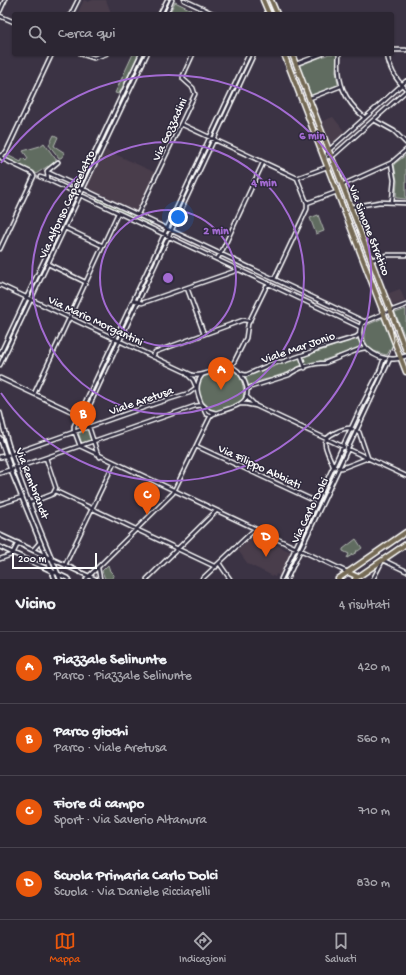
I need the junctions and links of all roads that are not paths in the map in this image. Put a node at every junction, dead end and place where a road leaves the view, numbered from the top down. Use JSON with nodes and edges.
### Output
{"nodes":[{"id":1,"x":5,"y":0,"type":"edge"},
{"id":2,"x":78,"y":0,"type":"edge"},
{"id":3,"x":166,"y":0,"type":"edge"},
{"id":4,"x":172,"y":0,"type":"edge"},
{"id":5,"x":184,"y":0,"type":"edge"},
{"id":6,"x":263,"y":0,"type":"edge"},
{"id":7,"x":271,"y":0,"type":"edge"},
{"id":8,"x":0,"y":10,"type":"edge"},
{"id":9,"x":72,"y":12,"type":"edge"},
{"id":10,"x":161,"y":12,"type":"edge"},
{"id":11,"x":167,"y":12,"type":"edge"},
{"id":12,"x":209,"y":12,"type":"edge"},
{"id":13,"x":268,"y":12,"type":"edge"},
{"id":14,"x":275,"y":12,"type":"edge"},
{"id":15,"x":0,"y":16,"type":"edge"},
{"id":16,"x":12,"y":21,"type":"edge"},
{"id":17,"x":394,"y":50,"type":"edge"},
{"id":18,"x":406,"y":50,"type":"edge"},
{"id":19,"x":51,"y":56,"type":"edge"},
{"id":20,"x":88,"y":56,"type":"edge"},
{"id":21,"x":100,"y":56,"type":"edge"},
{"id":22,"x":140,"y":56,"type":"edge"},
{"id":23,"x":145,"y":56,"type":"edge"},
{"id":24,"x":192,"y":56,"type":"edge"},
{"id":25,"x":248,"y":56,"type":"edge"},
{"id":26,"x":253,"y":56,"type":"edge"},
{"id":27,"x":285,"y":56,"type":"edge"},
{"id":28,"x":293,"y":56,"type":"edge"},
{"id":29,"x":317,"y":56,"type":"edge"},
{"id":30,"x":339,"y":56,"type":"edge"},
{"id":31,"x":388,"y":56,"type":"edge"},
{"id":32,"x":296,"y":64,"type":"junction"},
{"id":33,"x":406,"y":81,"type":"edge"},
{"id":34,"x":402,"y":85,"type":"junction"},
{"id":35,"x":341,"y":86,"type":"junction"},
{"id":36,"x":406,"y":90,"type":"edge"},
{"id":37,"x":309,"y":99,"type":"junction"},
{"id":38,"x":365,"y":118,"type":"junction"},
{"id":39,"x":374,"y":120,"type":"junction"},
{"id":40,"x":181,"y":124,"type":"junction"},
{"id":41,"x":213,"y":130,"type":"junction"},
{"id":42,"x":218,"y":132,"type":"junction"},
{"id":43,"x":210,"y":138,"type":"junction"},
{"id":44,"x":214,"y":140,"type":"junction"},
{"id":45,"x":406,"y":143,"type":"edge"},
{"id":46,"x":206,"y":145,"type":"junction"},
{"id":47,"x":211,"y":146,"type":"junction"},
{"id":48,"x":329,"y":150,"type":"junction"},
{"id":49,"x":406,"y":150,"type":"edge"},
{"id":50,"x":0,"y":156,"type":"edge"},
{"id":51,"x":331,"y":156,"type":"junction"},
{"id":52,"x":324,"y":158,"type":"junction"},
{"id":53,"x":58,"y":162,"type":"dead end"},
{"id":54,"x":263,"y":162,"type":"junction"},
{"id":55,"x":391,"y":163,"type":"junction"},
{"id":56,"x":327,"y":167,"type":"junction"},
{"id":57,"x":47,"y":172,"type":"junction"},
{"id":58,"x":40,"y":177,"type":"dead end"},
{"id":59,"x":297,"y":178,"type":"junction"},
{"id":60,"x":48,"y":180,"type":"junction"},
{"id":61,"x":342,"y":185,"type":"junction"},
{"id":62,"x":78,"y":187,"type":"junction"},
{"id":63,"x":83,"y":189,"type":"junction"},
{"id":64,"x":337,"y":192,"type":"junction"},
{"id":65,"x":76,"y":193,"type":"junction"},
{"id":66,"x":80,"y":195,"type":"junction"},
{"id":67,"x":392,"y":202,"type":"junction"},
{"id":68,"x":307,"y":203,"type":"junction"},
{"id":69,"x":406,"y":203,"type":"edge"},
{"id":70,"x":351,"y":207,"type":"junction"},
{"id":71,"x":118,"y":213,"type":"junction"},
{"id":72,"x":138,"y":214,"type":"junction"},
{"id":73,"x":170,"y":222,"type":"junction"},
{"id":74,"x":175,"y":224,"type":"junction"},
{"id":75,"x":65,"y":228,"type":"junction"},
{"id":76,"x":167,"y":228,"type":"junction"},
{"id":77,"x":172,"y":231,"type":"junction"},
{"id":78,"x":164,"y":235,"type":"junction"},
{"id":79,"x":169,"y":237,"type":"junction"},
{"id":80,"x":103,"y":246,"type":"junction"},
{"id":81,"x":0,"y":249,"type":"edge"},
{"id":82,"x":220,"y":253,"type":"junction"},
{"id":83,"x":406,"y":255,"type":"edge"},
{"id":84,"x":217,"y":259,"type":"junction"},
{"id":85,"x":371,"y":260,"type":"junction"},
{"id":86,"x":48,"y":264,"type":"junction"},
{"id":87,"x":239,"y":269,"type":"junction"},
{"id":88,"x":274,"y":279,"type":"junction"},
{"id":89,"x":85,"y":282,"type":"junction"},
{"id":90,"x":268,"y":283,"type":"junction"},
{"id":91,"x":0,"y":285,"type":"edge"},
{"id":92,"x":187,"y":288,"type":"junction"},
{"id":93,"x":26,"y":298,"type":"junction"},
{"id":94,"x":30,"y":299,"type":"junction"},
{"id":95,"x":133,"y":300,"type":"junction"},
{"id":96,"x":319,"y":300,"type":"junction"},
{"id":97,"x":138,"y":302,"type":"junction"},
{"id":98,"x":406,"y":305,"type":"edge"},
{"id":99,"x":317,"y":306,"type":"junction"},
{"id":100,"x":390,"y":311,"type":"junction"},
{"id":101,"x":384,"y":313,"type":"junction"},
{"id":102,"x":69,"y":318,"type":"junction"},
{"id":103,"x":250,"y":321,"type":"junction"},
{"id":104,"x":364,"y":321,"type":"junction"},
{"id":105,"x":360,"y":327,"type":"junction"},
{"id":106,"x":204,"y":334,"type":"junction"},
{"id":107,"x":360,"y":334,"type":"junction"},
{"id":108,"x":115,"y":339,"type":"junction"},
{"id":109,"x":120,"y":341,"type":"junction"},
{"id":110,"x":404,"y":341,"type":"edge"},
{"id":111,"x":365,"y":348,"type":"junction"},
{"id":112,"x":406,"y":351,"type":"edge"},
{"id":113,"x":0,"y":354,"type":"edge"},
{"id":114,"x":301,"y":356,"type":"junction"},
{"id":115,"x":406,"y":356,"type":"edge"},
{"id":116,"x":153,"y":357,"type":"junction"},
{"id":117,"x":384,"y":358,"type":"junction"},
{"id":118,"x":401,"y":358,"type":"junction"},
{"id":119,"x":390,"y":359,"type":"junction"},
{"id":120,"x":1,"y":362,"type":"edge"},
{"id":121,"x":405,"y":364,"type":"edge"},
{"id":122,"x":0,"y":365,"type":"edge"},
{"id":123,"x":230,"y":366,"type":"junction"},
{"id":124,"x":305,"y":368,"type":"junction"},
{"id":125,"x":185,"y":372,"type":"junction"},
{"id":126,"x":406,"y":372,"type":"edge"},
{"id":127,"x":241,"y":374,"type":"junction"},
{"id":128,"x":203,"y":375,"type":"junction"},
{"id":129,"x":0,"y":378,"type":"edge"},
{"id":130,"x":197,"y":387,"type":"junction"},
{"id":131,"x":247,"y":390,"type":"junction"},
{"id":132,"x":34,"y":394,"type":"junction"},
{"id":133,"x":246,"y":396,"type":"junction"},
{"id":134,"x":241,"y":404,"type":"junction"},
{"id":135,"x":203,"y":405,"type":"junction"},
{"id":136,"x":256,"y":406,"type":"junction"},
{"id":137,"x":0,"y":413,"type":"edge"},
{"id":138,"x":216,"y":413,"type":"junction"},
{"id":139,"x":79,"y":415,"type":"junction"},
{"id":140,"x":85,"y":415,"type":"junction"},
{"id":141,"x":211,"y":415,"type":"junction"},
{"id":142,"x":89,"y":427,"type":"junction"},
{"id":143,"x":352,"y":428,"type":"junction"},
{"id":144,"x":357,"y":431,"type":"junction"},
{"id":145,"x":75,"y":432,"type":"junction"},
{"id":146,"x":0,"y":438,"type":"edge"},
{"id":147,"x":326,"y":438,"type":"junction"},
{"id":148,"x":94,"y":441,"type":"junction"},
{"id":149,"x":80,"y":446,"type":"junction"},
{"id":150,"x":196,"y":446,"type":"junction"},
{"id":151,"x":343,"y":446,"type":"junction"},
{"id":152,"x":348,"y":449,"type":"junction"},
{"id":153,"x":11,"y":454,"type":"junction"},
{"id":154,"x":6,"y":455,"type":"junction"},
{"id":155,"x":0,"y":457,"type":"edge"},
{"id":156,"x":100,"y":457,"type":"junction"},
{"id":157,"x":46,"y":458,"type":"junction"},
{"id":158,"x":368,"y":458,"type":"junction"},
{"id":159,"x":114,"y":463,"type":"junction"},
{"id":160,"x":334,"y":467,"type":"junction"},
{"id":161,"x":16,"y":468,"type":"junction"},
{"id":162,"x":339,"y":468,"type":"junction"},
{"id":163,"x":11,"y":470,"type":"junction"},
{"id":164,"x":0,"y":473,"type":"edge"},
{"id":165,"x":406,"y":476,"type":"edge"},
{"id":166,"x":55,"y":491,"type":"junction"},
{"id":167,"x":175,"y":491,"type":"junction"},
{"id":168,"x":22,"y":496,"type":"junction"},
{"id":169,"x":317,"y":502,"type":"junction"},
{"id":170,"x":30,"y":503,"type":"junction"},
{"id":171,"x":0,"y":504,"type":"edge"},
{"id":172,"x":92,"y":509,"type":"junction"},
{"id":173,"x":216,"y":511,"type":"junction"},
{"id":174,"x":255,"y":529,"type":"junction"},
{"id":175,"x":136,"y":530,"type":"junction"},
{"id":176,"x":406,"y":532,"type":"edge"},
{"id":177,"x":0,"y":535,"type":"edge"},
{"id":178,"x":40,"y":542,"type":"junction"},
{"id":179,"x":18,"y":543,"type":"junction"},
{"id":180,"x":406,"y":544,"type":"edge"},
{"id":181,"x":0,"y":546,"type":"edge"},
{"id":182,"x":295,"y":548,"type":"junction"},
{"id":183,"x":178,"y":549,"type":"junction"},
{"id":184,"x":32,"y":550,"type":"junction"},
{"id":185,"x":300,"y":550,"type":"junction"},
{"id":186,"x":13,"y":553,"type":"junction"},
{"id":187,"x":46,"y":556,"type":"junction"},
{"id":188,"x":0,"y":559,"type":"edge"},
{"id":189,"x":52,"y":559,"type":"junction"},
{"id":190,"x":383,"y":560,"type":"junction"},
{"id":191,"x":219,"y":563,"type":"junction"},
{"id":192,"x":66,"y":565,"type":"junction"},
{"id":193,"x":216,"y":567,"type":"junction"},
{"id":194,"x":98,"y":568,"type":"junction"},
{"id":195,"x":52,"y":571,"type":"junction"},
{"id":196,"x":406,"y":571,"type":"edge"},
{"id":197,"x":348,"y":572,"type":"junction"},
{"id":198,"x":58,"y":574,"type":"junction"},
{"id":199,"x":88,"y":578,"type":"edge"},
{"id":200,"x":358,"y":578,"type":"edge"},
{"id":201,"x":55,"y":579,"type":"edge"},
{"id":202,"x":60,"y":579,"type":"edge"},
{"id":203,"x":69,"y":579,"type":"edge"},
{"id":204,"x":95,"y":579,"type":"edge"},
{"id":205,"x":100,"y":579,"type":"edge"},
{"id":206,"x":146,"y":579,"type":"edge"},
{"id":207,"x":202,"y":579,"type":"edge"},
{"id":208,"x":230,"y":579,"type":"edge"},
{"id":209,"x":281,"y":579,"type":"edge"},
{"id":210,"x":287,"y":579,"type":"edge"},
{"id":211,"x":338,"y":579,"type":"edge"},
{"id":212,"x":373,"y":579,"type":"edge"}],
"edges":[{"from":1,"to":8,"type":"street"},
{"from":2,"to":9,"type":"street"},
{"from":3,"to":10,"type":"street"},
{"from":4,"to":11,"type":"street"},
{"from":5,"to":12,"type":"street"},
{"from":6,"to":13,"type":"main road"},
{"from":7,"to":14,"type":"main road"},
{"from":15,"to":16,"type":"street"},
{"from":17,"to":18,"type":"street"},
{"from":19,"to":50,"type":"street"},
{"from":20,"to":21,"type":"street"},
{"from":22,"to":62,"type":"street","name":"Via Alfonso Capecelatro"},
{"from":23,"to":63,"type":"street","name":"Via Alfonso Capecelatro"},
{"from":24,"to":40,"type":"street","name":"Via Gozzadini"},
{"from":25,"to":41,"type":"street"},
{"from":26,"to":42,"type":"street"},
{"from":27,"to":52,"type":"main road","name":"Via Simone Stratico"},
{"from":28,"to":32,"type":"main road","name":"Via Simone Stratico"},
{"from":29,"to":32,"type":"street"},
{"from":30,"to":35,"type":"street"},
{"from":31,"to":34,"type":"street"},
{"from":32,"to":37,"type":"main road","name":"Via Simone Stratico"},
{"from":33,"to":34,"type":"street"},
{"from":34,"to":36,"type":"street"},
{"from":34,"to":38,"type":"street"},
{"from":35,"to":37,"type":"street"},
{"from":35,"to":38,"type":"street"},
{"from":36,"to":39,"type":"street"},
{"from":37,"to":48,"type":"main road","name":"Via Simone Stratico"},
{"from":38,"to":48,"type":"street"},
{"from":39,"to":45,"type":"street"},
{"from":39,"to":51,"type":"street"},
{"from":40,"to":43,"type":"street"},
{"from":40,"to":72,"type":"street","name":"Via Gozzadini"},
{"from":41,"to":42,"type":"street"},
{"from":41,"to":43,"type":"street"},
{"from":42,"to":44,"type":"street"},
{"from":43,"to":44,"type":"street"},
{"from":43,"to":46,"type":"street"},
{"from":44,"to":47,"type":"street"},
{"from":44,"to":54,"type":"street"},
{"from":46,"to":47,"type":"street"},
{"from":46,"to":73,"type":"street"},
{"from":47,"to":74,"type":"street"},
{"from":48,"to":51,"type":"main road","name":"Via Simone Stratico"},
{"from":48,"to":52,"type":"street"},
{"from":49,"to":55,"type":"street"},
{"from":50,"to":81,"type":"street"},
{"from":51,"to":52,"type":"street"},
{"from":51,"to":61,"type":"main road","name":"Via Simone Stratico"},
{"from":52,"to":56,"type":"main road","name":"Via Simone Stratico"},
{"from":53,"to":57,"type":"street"},
{"from":54,"to":59,"type":"street"},
{"from":54,"to":82,"type":"street"},
{"from":55,"to":61,"type":"street"},
{"from":55,"to":67,"type":"street"},
{"from":56,"to":59,"type":"street"},
{"from":56,"to":64,"type":"main road","name":"Via Simone Stratico"},
{"from":57,"to":60,"type":"street"},
{"from":57,"to":62,"type":"street"},
{"from":58,"to":60,"type":"street"},
{"from":59,"to":68,"type":"street"},
{"from":60,"to":65,"type":"street"},
{"from":61,"to":70,"type":"main road","name":"Via Simone Stratico"},
{"from":62,"to":63,"type":"street"},
{"from":62,"to":65,"type":"street","name":"Via Alfonso Capecelatro"},
{"from":63,"to":66,"type":"street","name":"Via Alfonso Capecelatro"},
{"from":63,"to":72,"type":"street"},
{"from":64,"to":68,"type":"street"},
{"from":64,"to":101,"type":"main road","name":"Via Simone Stratico"},
{"from":65,"to":66,"type":"street"},
{"from":65,"to":93,"type":"street","name":"Via Alfonso Capecelatro"},
{"from":66,"to":71,"type":"street"},
{"from":66,"to":75,"type":"street","name":"Via Alfonso Capecelatro"},
{"from":67,"to":69,"type":"street"},
{"from":67,"to":70,"type":"street"},
{"from":68,"to":88,"type":"street"},
{"from":70,"to":85,"type":"main road","name":"Via Simone Stratico"},
{"from":71,"to":78,"type":"street"},
{"from":71,"to":80,"type":"street"},
{"from":72,"to":76,"type":"street"},
{"from":73,"to":74,"type":"street"},
{"from":73,"to":76,"type":"street"},
{"from":74,"to":77,"type":"street"},
{"from":75,"to":80,"type":"street"},
{"from":75,"to":86,"type":"street","name":"Via Alfonso Capecelatro"},
{"from":76,"to":77,"type":"street"},
{"from":76,"to":78,"type":"street"},
{"from":77,"to":79,"type":"street"},
{"from":77,"to":82,"type":"street"},
{"from":78,"to":79,"type":"street"},
{"from":78,"to":95,"type":"street"},
{"from":79,"to":84,"type":"street"},
{"from":79,"to":97,"type":"street"},
{"from":80,"to":89,"type":"street"},
{"from":82,"to":84,"type":"street"},
{"from":82,"to":88,"type":"street"},
{"from":83,"to":85,"type":"street"},
{"from":84,"to":87,"type":"street"},
{"from":85,"to":100,"type":"main road","name":"Via Simone Stratico"},
{"from":86,"to":89,"type":"street"},
{"from":86,"to":94,"type":"street","name":"Via Alfonso Capecelatro"},
{"from":87,"to":90,"type":"street"},
{"from":87,"to":92,"type":"street"},
{"from":88,"to":90,"type":"street"},
{"from":88,"to":96,"type":"street"},
{"from":89,"to":102,"type":"street"},
{"from":90,"to":99,"type":"street"},
{"from":90,"to":103,"type":"street"},
{"from":91,"to":93,"type":"street","name":"Via Mario Morgantini"},
{"from":92,"to":97,"type":"street"},
{"from":92,"to":106,"type":"street"},
{"from":93,"to":94,"type":"street","name":"Via Mario Morgantini"},
{"from":93,"to":113,"type":"street","name":"Via Alfonso Capecelatro"},
{"from":94,"to":102,"type":"street","name":"Via Mario Morgantini"},
{"from":94,"to":120,"type":"street","name":"Via Alfonso Capecelatro"},
{"from":95,"to":97,"type":"street"},
{"from":95,"to":108,"type":"street"},
{"from":96,"to":99,"type":"street"},
{"from":96,"to":104,"type":"street"},
{"from":97,"to":109,"type":"street"},
{"from":98,"to":100,"type":"street"},
{"from":99,"to":105,"type":"street"},
{"from":100,"to":101,"type":"street"},
{"from":100,"to":110,"type":"main road","name":"Via Simone Stratico"},
{"from":101,"to":104,"type":"street"},
{"from":101,"to":118,"type":"main road","name":"Via Simone Stratico"},
{"from":102,"to":108,"type":"street","name":"Via Mario Morgantini"},
{"from":102,"to":132,"type":"street"},
{"from":103,"to":106,"type":"street"},
{"from":103,"to":123,"type":"street"},
{"from":104,"to":105,"type":"street"},
{"from":105,"to":107,"type":"street"},
{"from":106,"to":116,"type":"street"},
{"from":107,"to":111,"type":"street"},
{"from":107,"to":114,"type":"street","name":"Viale Mar Jonio"},
{"from":108,"to":109,"type":"street","name":"Via Mario Morgantini"},
{"from":108,"to":139,"type":"street"},
{"from":109,"to":116,"type":"street","name":"Via Mario Morgantini"},
{"from":109,"to":140,"type":"street"},
{"from":110,"to":112,"type":"main road","name":"Via Simone Stratico"},
{"from":111,"to":117,"type":"street"},
{"from":111,"to":124,"type":"street","name":"Viale Mar Jonio"},
{"from":114,"to":124,"type":"street"},
{"from":114,"to":127,"type":"street","name":"Viale Mar Jonio"},
{"from":115,"to":118,"type":"street"},
{"from":116,"to":125,"type":"street","name":"Via Mario Morgantini"},
{"from":117,"to":119,"type":"street"},
{"from":117,"to":143,"type":"street","name":"Via Carlo Dolci"},
{"from":118,"to":119,"type":"street"},
{"from":118,"to":121,"type":"main road","name":"Via Simone Stratico"},
{"from":119,"to":144,"type":"street","name":"Via Carlo Dolci"},
{"from":120,"to":122,"type":"street","name":"Via Alfonso Capecelatro"},
{"from":121,"to":126,"type":"main road","name":"Via Simone Stratico"},
{"from":123,"to":127,"type":"street"},
{"from":123,"to":128,"type":"street"},
{"from":124,"to":131,"type":"street","name":"Viale Mar Jonio"},
{"from":125,"to":128,"type":"street","name":"Via Mario Morgantini"},
{"from":125,"to":130,"type":"street","name":"Via Mario Morgantini"},
{"from":127,"to":131,"type":"street"},
{"from":128,"to":130,"type":"street"},
{"from":129,"to":132,"type":"street"},
{"from":130,"to":135,"type":"street"},
{"from":130,"to":142,"type":"street","name":"Viale Aretusa"},
{"from":131,"to":133,"type":"street"},
{"from":132,"to":139,"type":"street"},
{"from":133,"to":134,"type":"street"},
{"from":133,"to":136,"type":"street"},
{"from":134,"to":136,"type":"street"},
{"from":134,"to":138,"type":"street"},
{"from":135,"to":138,"type":"street"},
{"from":135,"to":141,"type":"street"},
{"from":135,"to":148,"type":"street","name":"Viale Aretusa"},
{"from":136,"to":147,"type":"street"},
{"from":137,"to":153,"type":"street","name":"Via Rembrandt"},
{"from":138,"to":141,"type":"street"},
{"from":139,"to":140,"type":"street"},
{"from":139,"to":145,"type":"street"},
{"from":140,"to":142,"type":"street"},
{"from":141,"to":150,"type":"street"},
{"from":142,"to":145,"type":"street","name":"Viale Aretusa"},
{"from":142,"to":148,"type":"street"},
{"from":143,"to":144,"type":"street"},
{"from":143,"to":147,"type":"street"},
{"from":143,"to":151,"type":"street","name":"Via Carlo Dolci"},
{"from":144,"to":152,"type":"street","name":"Via Carlo Dolci"},
{"from":144,"to":158,"type":"street"},
{"from":145,"to":149,"type":"street"},
{"from":145,"to":153,"type":"street","name":"Viale Aretusa"},
{"from":146,"to":154,"type":"street","name":"Via Rembrandt"},
{"from":147,"to":151,"type":"street"},
{"from":147,"to":160,"type":"street"},
{"from":148,"to":149,"type":"street","name":"Viale Aretusa"},
{"from":148,"to":156,"type":"street"},
{"from":149,"to":156,"type":"street"},
{"from":149,"to":157,"type":"street","name":"Viale Aretusa"},
{"from":150,"to":167,"type":"street"},
{"from":150,"to":169,"type":"street","name":"Via Filippo Abbiati"},
{"from":151,"to":152,"type":"street"},
{"from":151,"to":160,"type":"street","name":"Via Carlo Dolci"},
{"from":152,"to":158,"type":"street"},
{"from":152,"to":162,"type":"street","name":"Via Carlo Dolci"},
{"from":153,"to":154,"type":"street","name":"Viale Aretusa"},
{"from":153,"to":161,"type":"street","name":"Via Rembrandt"},
{"from":154,"to":155,"type":"street","name":"Viale Aretusa"},
{"from":154,"to":163,"type":"street","name":"Via Rembrandt"},
{"from":156,"to":159,"type":"street"},
{"from":157,"to":161,"type":"street","name":"Viale Aretusa"},
{"from":157,"to":166,"type":"street"},
{"from":158,"to":162,"type":"street"},
{"from":158,"to":165,"type":"street"},
{"from":159,"to":167,"type":"street"},
{"from":159,"to":172,"type":"street"},
{"from":160,"to":162,"type":"street"},
{"from":160,"to":169,"type":"street","name":"Via Carlo Dolci"},
{"from":161,"to":163,"type":"street","name":"Viale Aretusa"},
{"from":161,"to":170,"type":"street","name":"Via Rembrandt"},
{"from":162,"to":185,"type":"street","name":"Via Carlo Dolci"},
{"from":163,"to":164,"type":"street","name":"Viale Aretusa"},
{"from":163,"to":168,"type":"street","name":"Via Rembrandt"},
{"from":166,"to":170,"type":"street"},
{"from":166,"to":172,"type":"street"},
{"from":167,"to":173,"type":"street"},
{"from":167,"to":175,"type":"street"},
{"from":168,"to":171,"type":"street"},
{"from":168,"to":178,"type":"street","name":"Via Rembrandt"},
{"from":169,"to":182,"type":"street","name":"Via Carlo Dolci"},
{"from":170,"to":189,"type":"street","name":"Via Rembrandt"},
{"from":172,"to":175,"type":"street"},
{"from":172,"to":192,"type":"street"},
{"from":173,"to":174,"type":"street"},
{"from":173,"to":183,"type":"street"},
{"from":174,"to":182,"type":"street"},
{"from":174,"to":191,"type":"street"},
{"from":175,"to":183,"type":"street"},
{"from":175,"to":194,"type":"street"},
{"from":176,"to":197,"type":"main road"},
{"from":177,"to":179,"type":"street"},
{"from":178,"to":184,"type":"street"},
{"from":178,"to":187,"type":"street","name":"Via Rembrandt"},
{"from":179,"to":184,"type":"street"},
{"from":179,"to":186,"type":"street"},
{"from":180,"to":190,"type":"main road"},
{"from":181,"to":186,"type":"street"},
{"from":182,"to":185,"type":"street"},
{"from":182,"to":209,"type":"street","name":"Via Carlo Dolci"},
{"from":183,"to":193,"type":"street"},
{"from":183,"to":206,"type":"street"},
{"from":184,"to":187,"type":"street"},
{"from":185,"to":197,"type":"street"},
{"from":185,"to":210,"type":"street","name":"Via Carlo Dolci"},
{"from":186,"to":188,"type":"street"},
{"from":186,"to":195,"type":"street"},
{"from":187,"to":189,"type":"street"},
{"from":187,"to":195,"type":"street","name":"Via Rembrandt"},
{"from":189,"to":192,"type":"street"},
{"from":189,"to":198,"type":"street","name":"Via Rembrandt"},
{"from":190,"to":196,"type":"street"},
{"from":190,"to":200,"type":"main road"},
{"from":190,"to":212,"type":"street"},
{"from":191,"to":193,"type":"street"},
{"from":191,"to":208,"type":"street"},
{"from":192,"to":199,"type":"street"},
{"from":193,"to":207,"type":"street"},
{"from":194,"to":199,"type":"street"},
{"from":194,"to":205,"type":"street"},
{"from":195,"to":198,"type":"street"},
{"from":195,"to":201,"type":"street","name":"Via Rembrandt"},
{"from":197,"to":200,"type":"main road"},
{"from":197,"to":211,"type":"main road"},
{"from":198,"to":202,"type":"street","name":"Via Rembrandt"},
{"from":198,"to":203,"type":"street"},
{"from":199,"to":204,"type":"street"}]}
